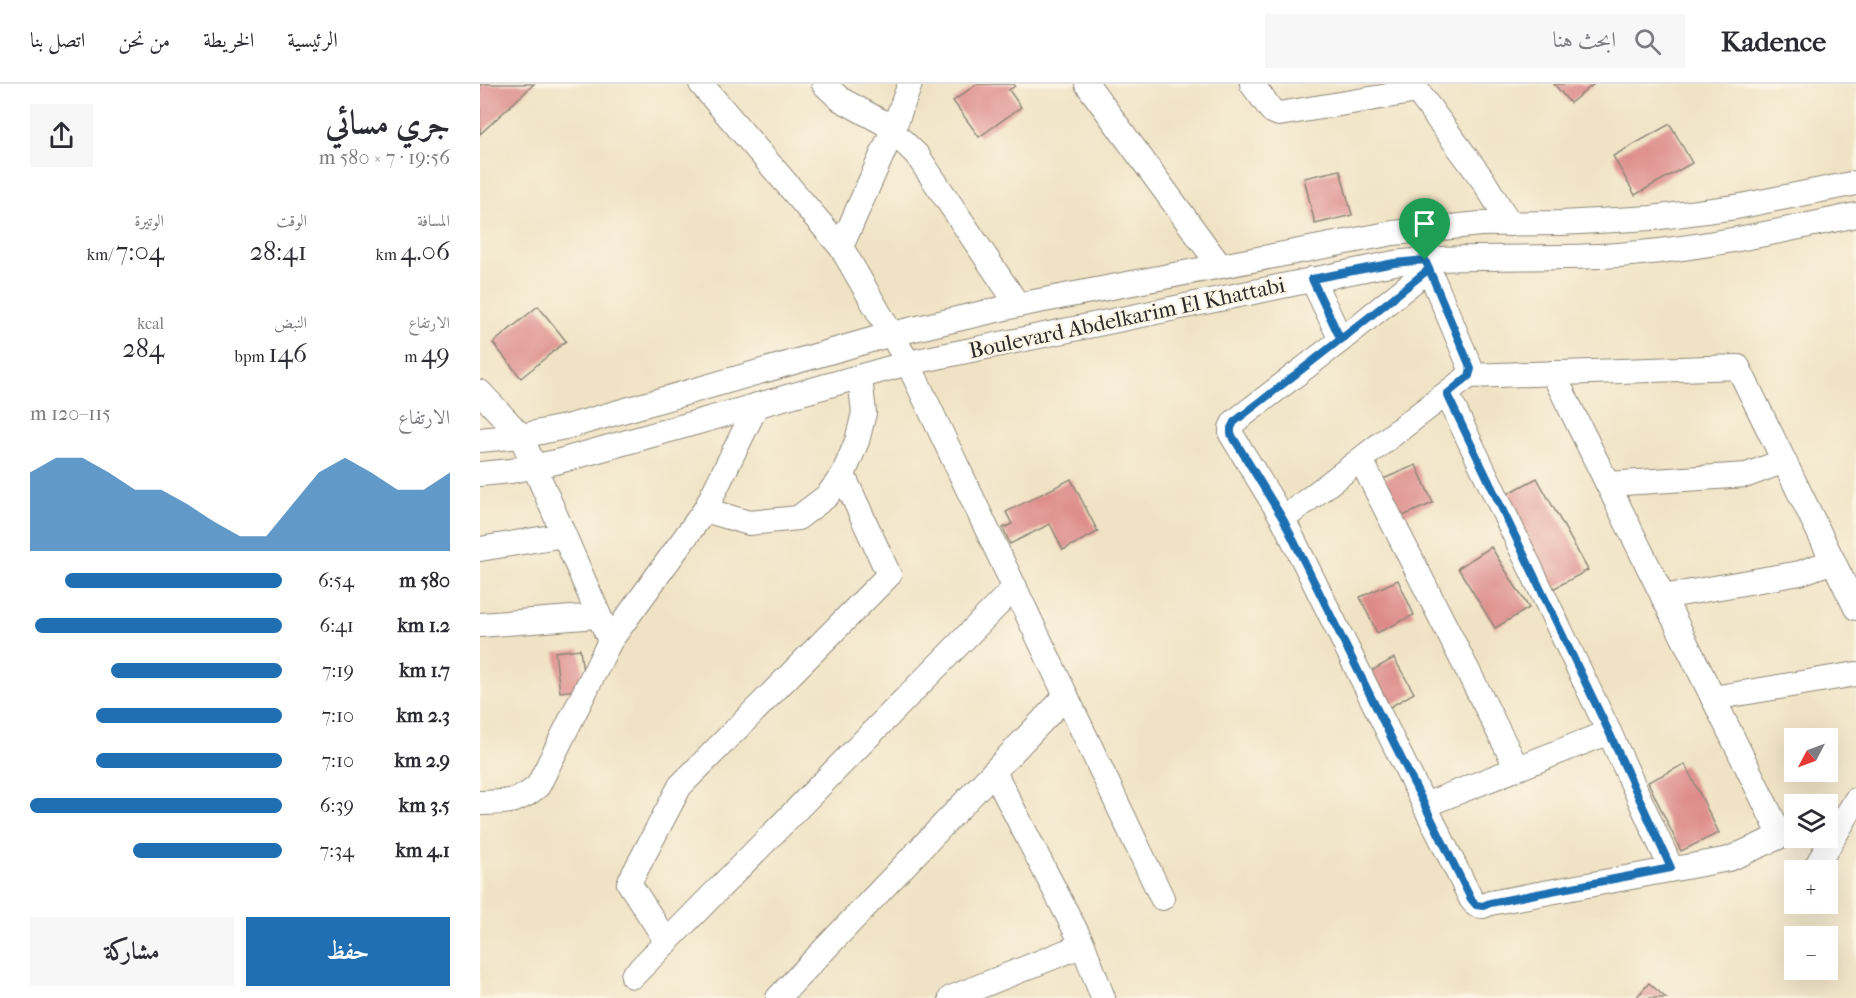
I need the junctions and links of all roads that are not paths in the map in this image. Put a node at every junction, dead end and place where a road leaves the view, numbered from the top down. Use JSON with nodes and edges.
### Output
{"nodes":[{"id":1,"x":701,"y":84,"type":"edge"},
{"id":2,"x":824,"y":84,"type":"edge"},
{"id":3,"x":910,"y":84,"type":"edge"},
{"id":4,"x":1087,"y":84,"type":"edge"},
{"id":5,"x":1252,"y":84,"type":"edge"},
{"id":6,"x":1415,"y":88,"type":"edge"},
{"id":7,"x":893,"y":130,"type":"junction"},
{"id":8,"x":1856,"y":183,"type":"edge"},
{"id":9,"x":1856,"y":215,"type":"edge"},
{"id":10,"x":1510,"y":224,"type":"junction"},
{"id":11,"x":841,"y":247,"type":"junction"},
{"id":12,"x":1427,"y":264,"type":"junction"},
{"id":13,"x":1220,"y":266,"type":"junction"},
{"id":14,"x":1312,"y":279,"type":"junction"},
{"id":15,"x":1018,"y":305,"type":"junction"},
{"id":16,"x":892,"y":334,"type":"junction"},
{"id":17,"x":1341,"y":340,"type":"junction"},
{"id":18,"x":908,"y":363,"type":"junction"},
{"id":19,"x":1553,"y":373,"type":"junction"},
{"id":20,"x":1469,"y":376,"type":"junction"},
{"id":21,"x":860,"y":377,"type":"junction"},
{"id":22,"x":480,"y":392,"type":"edge"},
{"id":23,"x":1447,"y":394,"type":"junction"},
{"id":24,"x":757,"y":405,"type":"junction"},
{"id":25,"x":521,"y":436,"type":"junction"},
{"id":26,"x":480,"y":441,"type":"edge"},
{"id":27,"x":1361,"y":460,"type":"junction"},
{"id":28,"x":1784,"y":461,"type":"junction"},
{"id":29,"x":536,"y":467,"type":"junction"},
{"id":30,"x":480,"y":474,"type":"edge"},
{"id":31,"x":843,"y":475,"type":"junction"},
{"id":32,"x":1608,"y":484,"type":"junction"},
{"id":33,"x":705,"y":510,"type":"junction"},
{"id":34,"x":1283,"y":519,"type":"junction"},
{"id":35,"x":564,"y":535,"type":"junction"},
{"id":36,"x":480,"y":549,"type":"edge"},
{"id":37,"x":1833,"y":561,"type":"junction"},
{"id":38,"x":1015,"y":587,"type":"junction"},
{"id":39,"x":1664,"y":597,"type":"junction"},
{"id":40,"x":1856,"y":608,"type":"edge"},
{"id":41,"x":598,"y":616,"type":"junction"},
{"id":42,"x":480,"y":626,"type":"edge"},
{"id":43,"x":610,"y":641,"type":"junction"},
{"id":44,"x":1856,"y":674,"type":"edge"},
{"id":45,"x":1066,"y":696,"type":"junction"},
{"id":46,"x":1713,"y":698,"type":"junction"},
{"id":47,"x":1609,"y":732,"type":"junction"},
{"id":48,"x":1517,"y":768,"type":"junction"},
{"id":49,"x":994,"y":772,"type":"junction"},
{"id":50,"x":1856,"y":800,"type":"edge"},
{"id":51,"x":480,"y":803,"type":"edge"},
{"id":52,"x":1425,"y":805,"type":"junction"},
{"id":53,"x":1820,"y":860,"type":"edge"},
{"id":54,"x":1671,"y":868,"type":"junction"},
{"id":55,"x":1162,"y":898,"type":"dead end"},
{"id":56,"x":667,"y":942,"type":"junction"},
{"id":57,"x":1083,"y":945,"type":"junction"},
{"id":58,"x":633,"y":976,"type":"dead end"},
{"id":59,"x":778,"y":998,"type":"edge"},
{"id":60,"x":951,"y":998,"type":"edge"},
{"id":61,"x":1103,"y":998,"type":"edge"}],
"edges":[{"from":1,"to":11,"type":"street"},
{"from":2,"to":7,"type":"street"},
{"from":3,"to":7,"type":"street"},
{"from":4,"to":13,"type":"street"},
{"from":5,"to":6,"type":"street"},
{"from":6,"to":10,"type":"street"},
{"from":7,"to":11,"type":"street"},
{"from":7,"to":15,"type":"street"},
{"from":8,"to":10,"type":"street","name":"Boulevard Abdelkarim El Khattabi"},
{"from":9,"to":12,"type":"street","name":"Boulevard Abdelkarim El Khattabi"},
{"from":10,"to":13,"type":"street","name":"Boulevard Abdelkarim El Khattabi"},
{"from":11,"to":16,"type":"street"},
{"from":12,"to":14,"type":"street","name":"Boulevard Abdelkarim El Khattabi"},
{"from":12,"to":17,"type":"street"},
{"from":12,"to":20,"type":"street"},
{"from":13,"to":15,"type":"street","name":"Boulevard Abdelkarim El Khattabi"},
{"from":14,"to":17,"type":"street"},
{"from":14,"to":18,"type":"street","name":"Boulevard Abdelkarim El Khattabi"},
{"from":15,"to":16,"type":"street","name":"Boulevard Abdelkarim El Khattabi"},
{"from":16,"to":18,"type":"street"},
{"from":16,"to":25,"type":"street","name":"Boulevard Abdelkarim El Khattabi"},
{"from":17,"to":34,"type":"street"},
{"from":18,"to":21,"type":"street","name":"Boulevard Abdelkarim El Khattabi"},
{"from":18,"to":38,"type":"street"},
{"from":19,"to":20,"type":"street"},
{"from":19,"to":28,"type":"street"},
{"from":19,"to":32,"type":"street"},
{"from":20,"to":23,"type":"street"},
{"from":21,"to":24,"type":"street","name":"Boulevard Abdelkarim El Khattabi"},
{"from":21,"to":31,"type":"street"},
{"from":22,"to":25,"type":"street"},
{"from":23,"to":27,"type":"street"},
{"from":23,"to":47,"type":"street"},
{"from":24,"to":29,"type":"street","name":"Boulevard Abdelkarim El Khattabi"},
{"from":24,"to":33,"type":"street"},
{"from":25,"to":26,"type":"street","name":"Boulevard Abdelkarim El Khattabi"},
{"from":25,"to":29,"type":"street"},
{"from":27,"to":34,"type":"street"},
{"from":27,"to":48,"type":"street"},
{"from":28,"to":32,"type":"street"},
{"from":28,"to":37,"type":"street"},
{"from":29,"to":30,"type":"street","name":"Boulevard Abdelkarim El Khattabi"},
{"from":29,"to":35,"type":"street"},
{"from":31,"to":33,"type":"street"},
{"from":31,"to":56,"type":"street"},
{"from":32,"to":39,"type":"street"},
{"from":33,"to":43,"type":"street"},
{"from":34,"to":52,"type":"street"},
{"from":35,"to":36,"type":"street"},
{"from":35,"to":41,"type":"street"},
{"from":37,"to":39,"type":"street"},
{"from":37,"to":40,"type":"street"},
{"from":38,"to":45,"type":"street"},
{"from":38,"to":56,"type":"street"},
{"from":39,"to":46,"type":"street"},
{"from":41,"to":42,"type":"street"},
{"from":41,"to":43,"type":"street"},
{"from":43,"to":51,"type":"street"},
{"from":44,"to":46,"type":"street"},
{"from":45,"to":49,"type":"street"},
{"from":45,"to":55,"type":"street"},
{"from":46,"to":54,"type":"street"},
{"from":47,"to":48,"type":"street"},
{"from":47,"to":54,"type":"street"},
{"from":48,"to":52,"type":"street"},
{"from":49,"to":57,"type":"street"},
{"from":49,"to":59,"type":"street"},
{"from":50,"to":53,"type":"street"},
{"from":52,"to":54,"type":"street"},
{"from":56,"to":58,"type":"street"},
{"from":57,"to":60,"type":"street"},
{"from":57,"to":61,"type":"street"}]}
